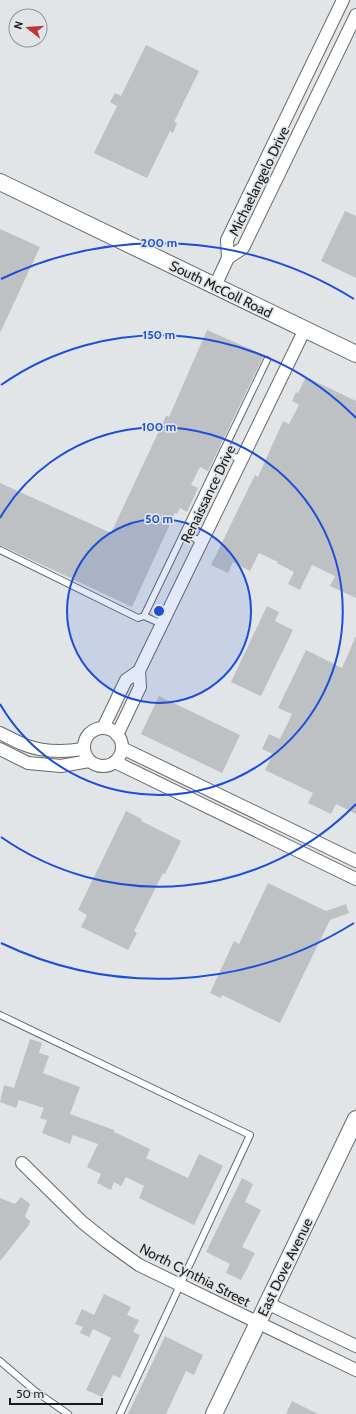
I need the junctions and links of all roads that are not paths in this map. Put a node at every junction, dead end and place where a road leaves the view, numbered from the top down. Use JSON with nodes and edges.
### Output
{"nodes":[{"id":1,"x":343,"y":0,"type":"edge"},
{"id":2,"x":356,"y":15,"type":"edge"},
{"id":3,"x":333,"y":20,"type":"junction"},
{"id":4,"x":350,"y":28,"type":"junction"},
{"id":5,"x":295,"y":98,"type":"junction"},
{"id":6,"x":312,"y":106,"type":"junction"},
{"id":7,"x":0,"y":182,"type":"edge"},
{"id":8,"x":228,"y":258,"type":"junction"},
{"id":9,"x":215,"y":286,"type":"junction"},
{"id":10,"x":305,"y":329,"type":"junction"},
{"id":11,"x":356,"y":354,"type":"edge"},
{"id":12,"x":267,"y":360,"type":"dead end"},
{"id":13,"x":224,"y":452,"type":"junction"},
{"id":14,"x":241,"y":460,"type":"junction"},
{"id":15,"x":184,"y":533,"type":"junction"},
{"id":16,"x":202,"y":542,"type":"junction"},
{"id":17,"x":0,"y":550,"type":"edge"},
{"id":18,"x":144,"y":616,"type":"junction"},
{"id":19,"x":162,"y":624,"type":"junction"},
{"id":20,"x":139,"y":671,"type":"junction"},
{"id":21,"x":103,"y":728,"type":"junction"},
{"id":22,"x":0,"y":733,"type":"edge"},
{"id":23,"x":117,"y":734,"type":"junction"},
{"id":24,"x":26,"y":746,"type":"junction"},
{"id":25,"x":122,"y":748,"type":"junction"},
{"id":26,"x":84,"y":749,"type":"junction"},
{"id":27,"x":0,"y":750,"type":"edge"},
{"id":28,"x":66,"y":752,"type":"junction"},
{"id":29,"x":19,"y":759,"type":"junction"},
{"id":30,"x":89,"y":761,"type":"junction"},
{"id":31,"x":115,"y":762,"type":"junction"},
{"id":32,"x":67,"y":765,"type":"junction"},
{"id":33,"x":185,"y":779,"type":"junction"},
{"id":34,"x":179,"y":792,"type":"junction"},
{"id":35,"x":224,"y":798,"type":"junction"},
{"id":36,"x":250,"y":810,"type":"junction"},
{"id":37,"x":217,"y":811,"type":"junction"},
{"id":38,"x":244,"y":824,"type":"junction"},
{"id":39,"x":316,"y":842,"type":"junction"},
{"id":40,"x":309,"y":856,"type":"junction"},
{"id":41,"x":351,"y":859,"type":"edge"},
{"id":42,"x":340,"y":870,"type":"junction"},
{"id":43,"x":356,"y":879,"type":"edge"},
{"id":44,"x":0,"y":1015,"type":"edge"},
{"id":45,"x":356,"y":1119,"type":"edge"},
{"id":46,"x":22,"y":1162,"type":"dead end"},
{"id":47,"x":180,"y":1284,"type":"junction"},
{"id":48,"x":267,"y":1303,"type":"junction"},
{"id":49,"x":258,"y":1322,"type":"junction"},
{"id":50,"x":356,"y":1346,"type":"edge"},
{"id":51,"x":0,"y":1361,"type":"edge"},
{"id":52,"x":356,"y":1370,"type":"edge"},
{"id":53,"x":68,"y":1414,"type":"edge"},
{"id":54,"x":120,"y":1414,"type":"edge"},
{"id":55,"x":214,"y":1414,"type":"edge"}],
"edges":[{"from":1,"to":3,"type":"street","name":"Michaelangelo Drive"},
{"from":2,"to":4,"type":"street","name":"Michaelangelo Drive"},
{"from":3,"to":4,"type":"street"},
{"from":3,"to":5,"type":"street","name":"Michaelangelo Drive"},
{"from":4,"to":6,"type":"street","name":"Michaelangelo Drive"},
{"from":5,"to":6,"type":"street"},
{"from":5,"to":8,"type":"street","name":"Michaelangelo Drive"},
{"from":6,"to":8,"type":"street","name":"Michaelangelo Drive"},
{"from":7,"to":9,"type":"main road","name":"South McColl Road"},
{"from":8,"to":9,"type":"street","name":"Michaelangelo Drive"},
{"from":9,"to":10,"type":"main road","name":"South McColl Road"},
{"from":10,"to":11,"type":"main road","name":"South McColl Road"},
{"from":10,"to":14,"type":"street","name":"Renaissance Drive"},
{"from":12,"to":13,"type":"lane"},
{"from":13,"to":14,"type":"lane"},
{"from":13,"to":15,"type":"lane"},
{"from":14,"to":16,"type":"street","name":"Renaissance Drive"},
{"from":15,"to":16,"type":"lane"},
{"from":15,"to":18,"type":"lane"},
{"from":16,"to":19,"type":"street","name":"Renaissance Drive"},
{"from":17,"to":18,"type":"lane"},
{"from":18,"to":19,"type":"lane"},
{"from":19,"to":20,"type":"street","name":"Renaissance Drive"},
{"from":20,"to":21,"type":"street","name":"Renaissance Drive"},
{"from":20,"to":23,"type":"street","name":"Renaissance Drive"},
{"from":21,"to":23,"type":"street"},
{"from":21,"to":26,"type":"street"},
{"from":22,"to":24,"type":"street"},
{"from":23,"to":25,"type":"street"},
{"from":24,"to":28,"type":"street"},
{"from":24,"to":29,"type":"street"},
{"from":25,"to":31,"type":"street"},
{"from":25,"to":33,"type":"street"},
{"from":26,"to":28,"type":"street"},
{"from":26,"to":30,"type":"street"},
{"from":27,"to":29,"type":"street"},
{"from":28,"to":32,"type":"street"},
{"from":29,"to":32,"type":"street"},
{"from":30,"to":31,"type":"street"},
{"from":30,"to":32,"type":"street"},
{"from":31,"to":34,"type":"street"},
{"from":33,"to":34,"type":"street"},
{"from":33,"to":35,"type":"street"},
{"from":34,"to":37,"type":"street"},
{"from":35,"to":36,"type":"street"},
{"from":35,"to":37,"type":"street"},
{"from":36,"to":38,"type":"street"},
{"from":36,"to":39,"type":"street"},
{"from":37,"to":38,"type":"street"},
{"from":38,"to":40,"type":"street"},
{"from":39,"to":40,"type":"street"},
{"from":39,"to":41,"type":"street"},
{"from":40,"to":42,"type":"street"},
{"from":41,"to":42,"type":"street"},
{"from":42,"to":43,"type":"street"},
{"from":44,"to":47,"type":"lane"},
{"from":45,"to":48,"type":"main road","name":"East Dove Avenue"},
{"from":46,"to":47,"type":"street","name":"North Cynthia Street"},
{"from":47,"to":49,"type":"street","name":"North Cynthia Street"},
{"from":47,"to":54,"type":"lane"},
{"from":48,"to":49,"type":"main road","name":"East Dove Avenue"},
{"from":48,"to":50,"type":"street","name":"North Cynthia Street"},
{"from":49,"to":52,"type":"street","name":"North Cynthia Street"},
{"from":49,"to":55,"type":"main road","name":"East Dove Avenue"},
{"from":51,"to":53,"type":"lane"}]}
